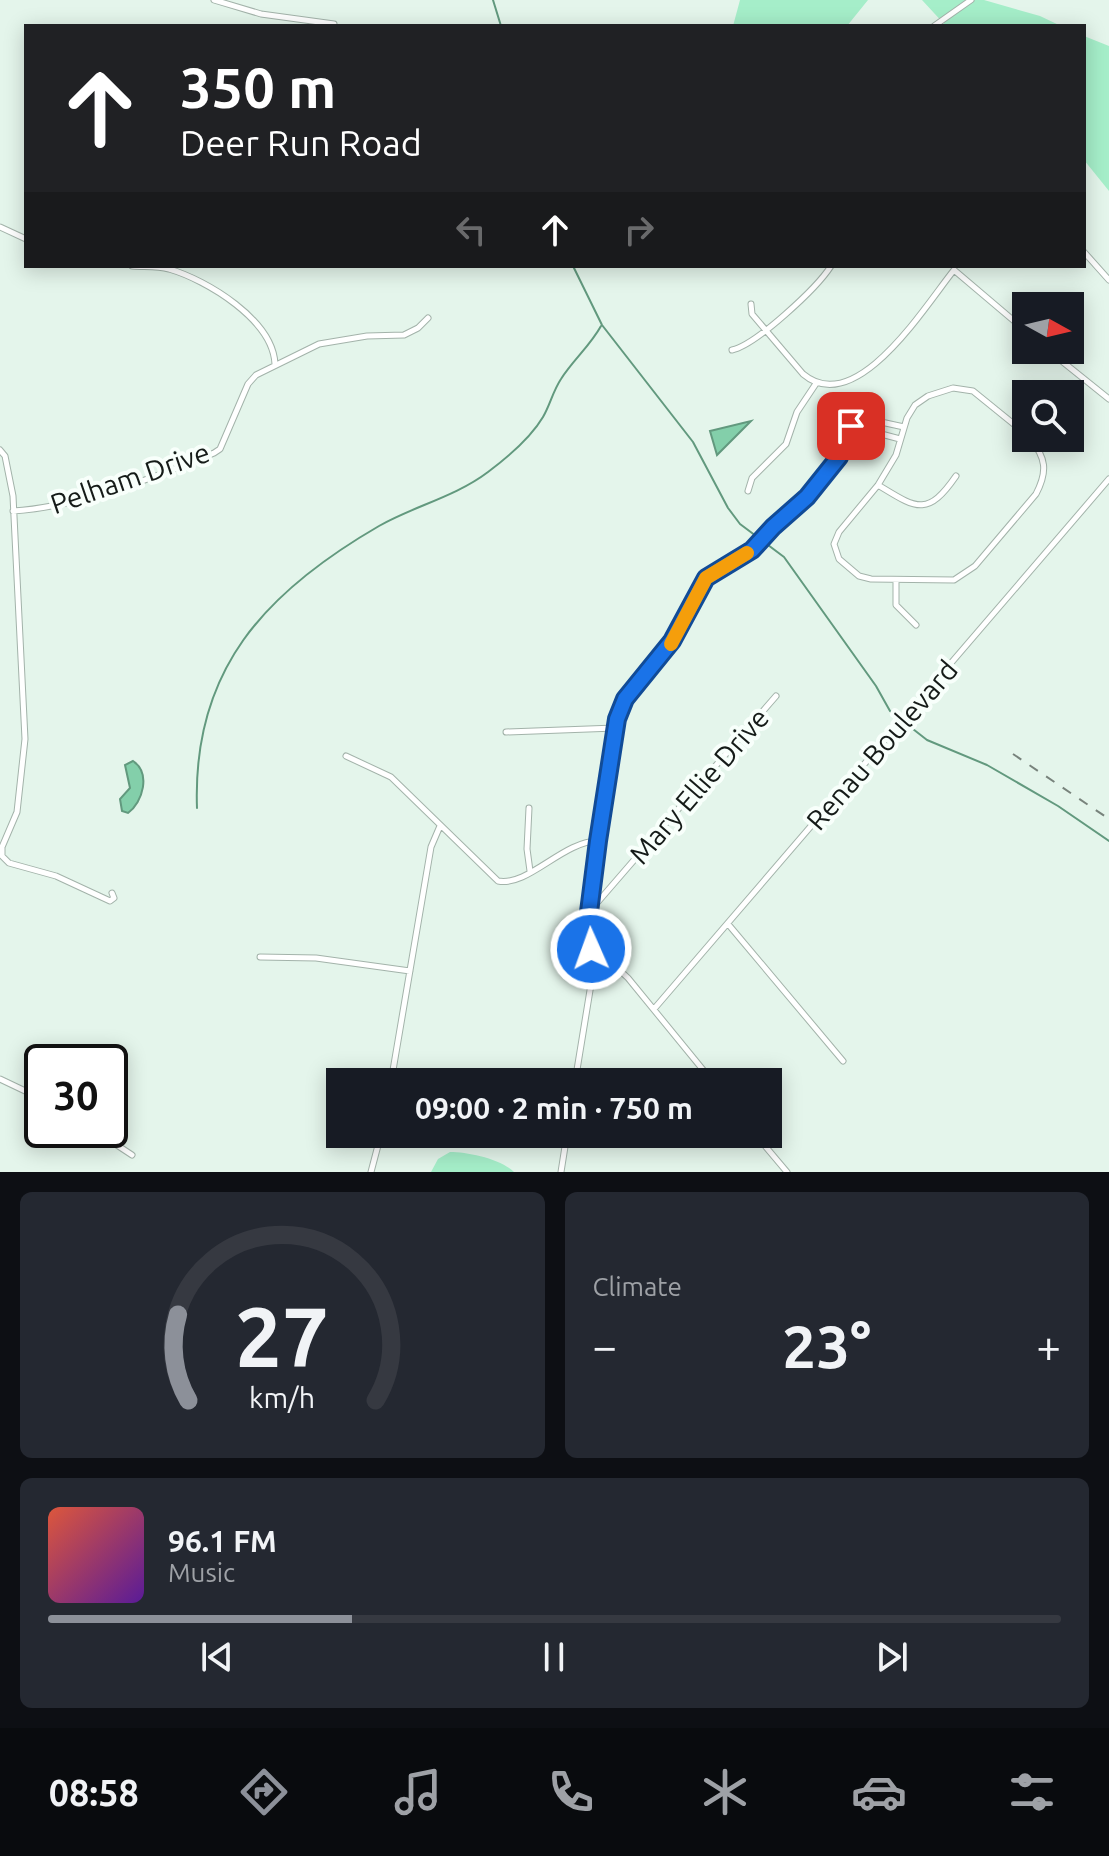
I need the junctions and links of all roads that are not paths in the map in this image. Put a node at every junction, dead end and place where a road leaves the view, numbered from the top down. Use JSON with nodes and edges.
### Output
{"nodes":[{"id":1,"x":214,"y":0,"type":"edge"},
{"id":2,"x":971,"y":0,"type":"edge"},
{"id":3,"x":334,"y":24,"type":"edge"},
{"id":4,"x":937,"y":24,"type":"edge"},
{"id":5,"x":0,"y":227,"type":"edge"},
{"id":6,"x":24,"y":238,"type":"edge"},
{"id":7,"x":1086,"y":254,"type":"edge"},
{"id":8,"x":166,"y":268,"type":"edge"},
{"id":9,"x":830,"y":268,"type":"edge"},
{"id":10,"x":1109,"y":280,"type":"edge"},
{"id":11,"x":751,"y":304,"type":"dead end"},
{"id":12,"x":428,"y":318,"type":"dead end"},
{"id":13,"x":1012,"y":319,"type":"edge"},
{"id":14,"x":765,"y":329,"type":"junction"},
{"id":15,"x":732,"y":350,"type":"dead end"},
{"id":16,"x":275,"y":364,"type":"junction"},
{"id":17,"x":1065,"y":364,"type":"edge"},
{"id":18,"x":817,"y":382,"type":"junction"},
{"id":19,"x":1109,"y":399,"type":"edge"},
{"id":20,"x":1012,"y":423,"type":"edge"},
{"id":21,"x":851,"y":426,"type":"junction"},
{"id":22,"x":904,"y":427,"type":"junction"},
{"id":23,"x":900,"y":439,"type":"junction"},
{"id":24,"x":0,"y":450,"type":"edge"},
{"id":25,"x":1041,"y":452,"type":"edge"},
{"id":26,"x":956,"y":476,"type":"dead end"},
{"id":27,"x":1109,"y":479,"type":"edge"},
{"id":28,"x":878,"y":485,"type":"junction"},
{"id":29,"x":748,"y":491,"type":"dead end"},
{"id":30,"x":13,"y":511,"type":"junction"},
{"id":31,"x":896,"y":580,"type":"junction"},
{"id":32,"x":916,"y":625,"type":"dead end"},
{"id":33,"x":776,"y":696,"type":"dead end"},
{"id":34,"x":615,"y":728,"type":"junction"},
{"id":35,"x":506,"y":732,"type":"dead end"},
{"id":36,"x":346,"y":756,"type":"dead end"},
{"id":37,"x":529,"y":808,"type":"dead end"},
{"id":38,"x":440,"y":826,"type":"junction"},
{"id":39,"x":598,"y":841,"type":"junction"},
{"id":40,"x":2,"y":856,"type":"edge"},
{"id":41,"x":530,"y":871,"type":"junction"},
{"id":42,"x":112,"y":893,"type":"dead end"},
{"id":43,"x":589,"y":912,"type":"junction"},
{"id":44,"x":728,"y":924,"type":"junction"},
{"id":45,"x":260,"y":957,"type":"dead end"},
{"id":46,"x":410,"y":971,"type":"junction"},
{"id":47,"x":593,"y":972,"type":"junction"},
{"id":48,"x":654,"y":1009,"type":"junction"},
{"id":49,"x":843,"y":1061,"type":"dead end"},
{"id":50,"x":393,"y":1068,"type":"edge"},
{"id":51,"x":577,"y":1068,"type":"edge"},
{"id":52,"x":702,"y":1068,"type":"edge"},
{"id":53,"x":0,"y":1079,"type":"edge"},
{"id":54,"x":24,"y":1090,"type":"edge"},
{"id":55,"x":121,"y":1148,"type":"edge"},
{"id":56,"x":377,"y":1148,"type":"edge"},
{"id":57,"x":565,"y":1148,"type":"edge"},
{"id":58,"x":767,"y":1148,"type":"edge"},
{"id":59,"x":132,"y":1155,"type":"dead end"},
{"id":60,"x":371,"y":1172,"type":"edge"},
{"id":61,"x":561,"y":1172,"type":"edge"},
{"id":62,"x":787,"y":1172,"type":"edge"}],
"edges":[{"from":1,"to":3,"type":"street"},
{"from":2,"to":4,"type":"street"},
{"from":5,"to":6,"type":"street"},
{"from":7,"to":10,"type":"street"},
{"from":8,"to":16,"type":"street"},
{"from":9,"to":14,"type":"street"},
{"from":11,"to":14,"type":"street"},
{"from":12,"to":16,"type":"street","name":"Pelham Drive"},
{"from":13,"to":18,"type":"street"},
{"from":14,"to":15,"type":"street"},
{"from":14,"to":18,"type":"street"},
{"from":16,"to":30,"type":"street","name":"Pelham Drive"},
{"from":17,"to":19,"type":"street"},
{"from":18,"to":29,"type":"street"},
{"from":20,"to":22,"type":"street"},
{"from":21,"to":22,"type":"street"},
{"from":21,"to":23,"type":"street"},
{"from":21,"to":34,"type":"street"},
{"from":22,"to":23,"type":"street"},
{"from":23,"to":28,"type":"street"},
{"from":24,"to":30,"type":"street"},
{"from":25,"to":31,"type":"street"},
{"from":26,"to":28,"type":"street"},
{"from":27,"to":44,"type":"street","name":"Renau Boulevard"},
{"from":28,"to":31,"type":"street"},
{"from":30,"to":40,"type":"street"},
{"from":31,"to":32,"type":"street"},
{"from":33,"to":43,"type":"street","name":"Mary Ellie Drive"},
{"from":34,"to":35,"type":"street"},
{"from":34,"to":39,"type":"street"},
{"from":36,"to":38,"type":"street"},
{"from":37,"to":41,"type":"street"},
{"from":38,"to":41,"type":"street"},
{"from":38,"to":46,"type":"street"},
{"from":39,"to":41,"type":"street"},
{"from":39,"to":43,"type":"street"},
{"from":40,"to":42,"type":"street"},
{"from":43,"to":47,"type":"street"},
{"from":44,"to":48,"type":"street","name":"Renau Boulevard"},
{"from":44,"to":49,"type":"street"},
{"from":45,"to":46,"type":"street"},
{"from":46,"to":50,"type":"street"},
{"from":47,"to":48,"type":"street"},
{"from":47,"to":51,"type":"street"},
{"from":48,"to":52,"type":"street"},
{"from":53,"to":54,"type":"street"},
{"from":55,"to":59,"type":"street"},
{"from":56,"to":60,"type":"street"},
{"from":57,"to":61,"type":"street"},
{"from":58,"to":62,"type":"street"}]}
